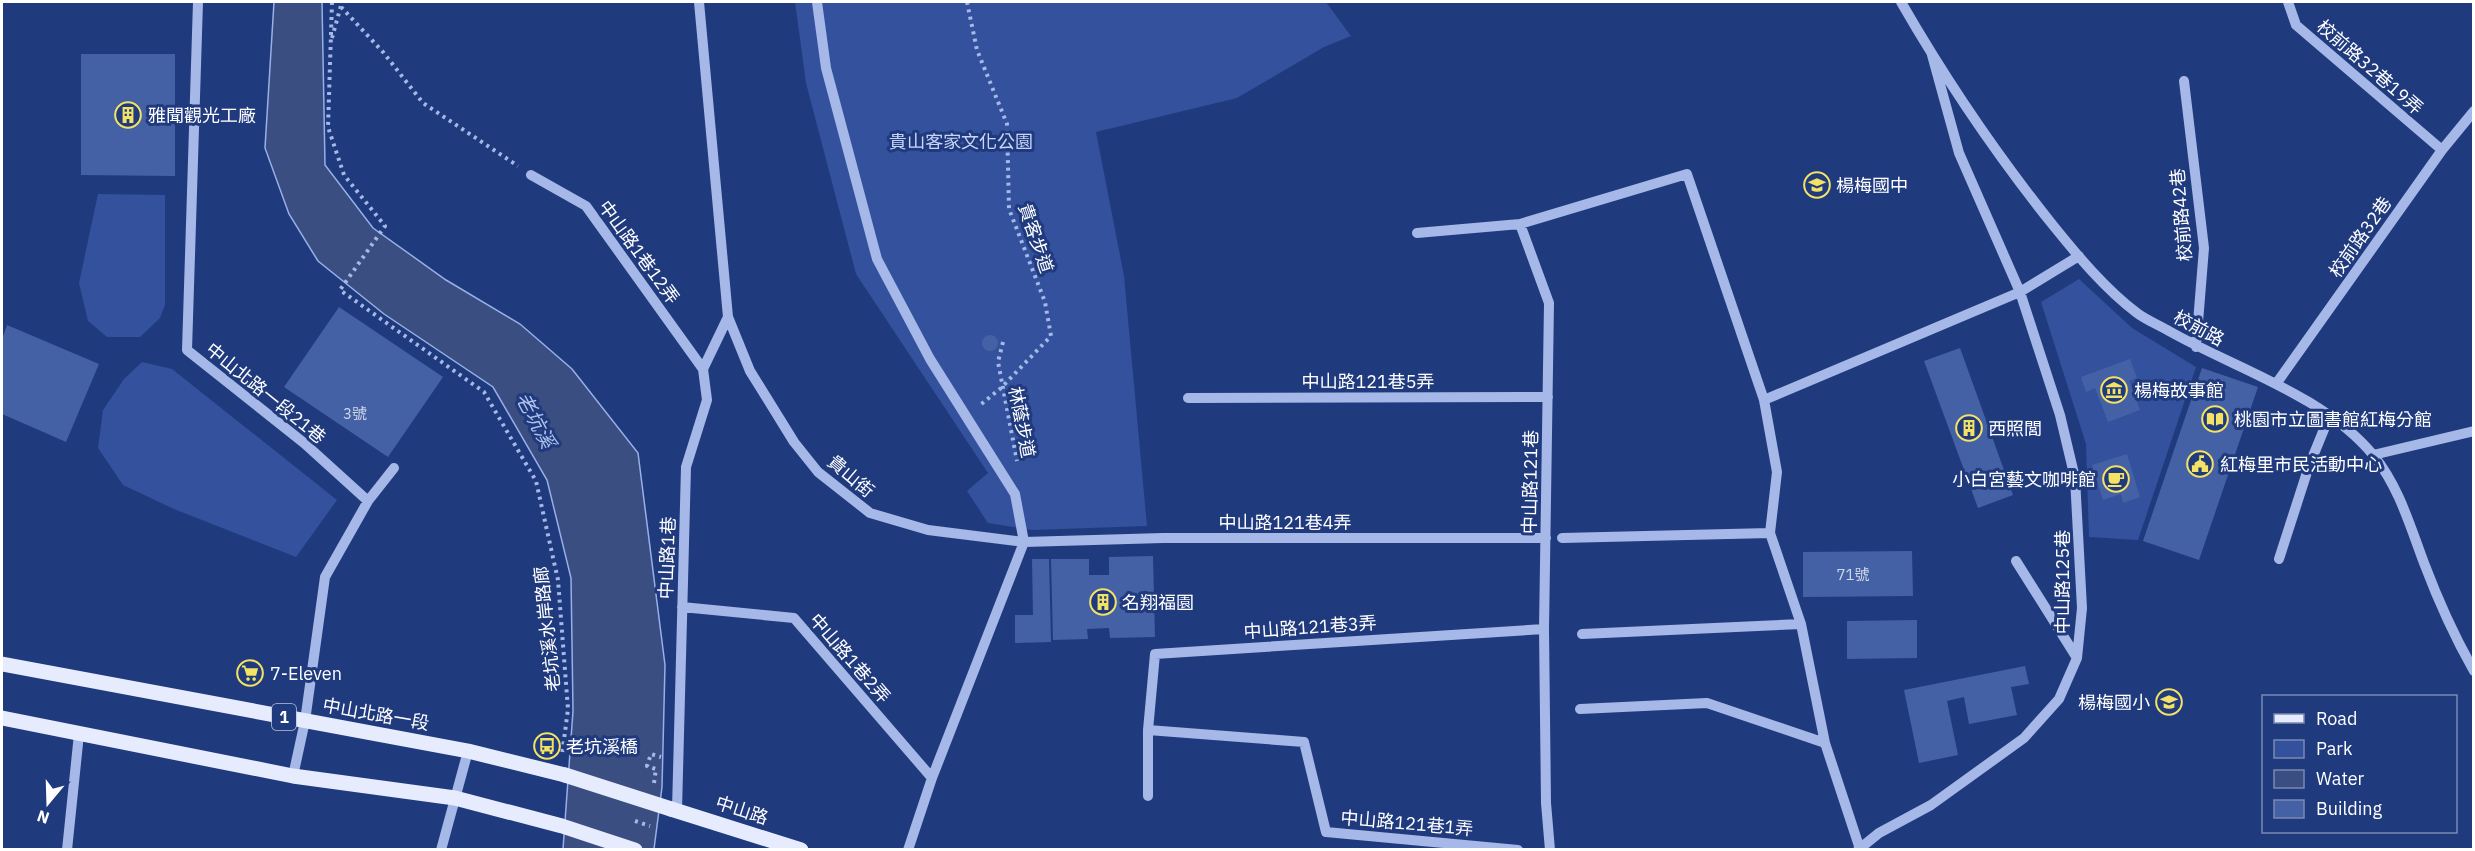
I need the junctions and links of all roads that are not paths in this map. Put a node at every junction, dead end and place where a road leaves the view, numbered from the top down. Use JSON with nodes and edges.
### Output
{"nodes":[{"id":1,"x":198,"y":2,"type":"edge"},
{"id":2,"x":699,"y":2,"type":"edge"},
{"id":3,"x":817,"y":2,"type":"edge"},
{"id":4,"x":1901,"y":2,"type":"edge"},
{"id":5,"x":2288,"y":2,"type":"edge"},
{"id":6,"x":1932,"y":55,"type":"junction"},
{"id":7,"x":2184,"y":81,"type":"dead end"},
{"id":8,"x":2474,"y":111,"type":"edge"},
{"id":9,"x":2442,"y":150,"type":"junction"},
{"id":10,"x":531,"y":175,"type":"road end"},
{"id":11,"x":1520,"y":224,"type":"junction"},
{"id":12,"x":1417,"y":233,"type":"dead end"},
{"id":13,"x":2079,"y":256,"type":"junction"},
{"id":14,"x":2020,"y":292,"type":"junction"},
{"id":15,"x":728,"y":317,"type":"junction"},
{"id":16,"x":2196,"y":347,"type":"junction"},
{"id":17,"x":703,"y":369,"type":"junction"},
{"id":18,"x":2276,"y":384,"type":"junction"},
{"id":19,"x":1548,"y":397,"type":"junction"},
{"id":20,"x":1188,"y":398,"type":"dead end"},
{"id":21,"x":1764,"y":400,"type":"junction"},
{"id":22,"x":2329,"y":417,"type":"junction"},
{"id":23,"x":2474,"y":430,"type":"edge"},
{"id":24,"x":2373,"y":454,"type":"junction"},
{"id":25,"x":394,"y":468,"type":"dead end"},
{"id":26,"x":369,"y":501,"type":"junction"},
{"id":27,"x":1770,"y":533,"type":"junction"},
{"id":28,"x":1546,"y":538,"type":"junction"},
{"id":29,"x":1562,"y":538,"type":"dead end"},
{"id":30,"x":1024,"y":542,"type":"junction"},
{"id":31,"x":2278,"y":559,"type":"dead end"},
{"id":32,"x":2016,"y":561,"type":"dead end"},
{"id":33,"x":682,"y":608,"type":"junction"},
{"id":34,"x":1801,"y":624,"type":"junction"},
{"id":35,"x":1544,"y":629,"type":"junction"},
{"id":36,"x":1582,"y":634,"type":"dead end"},
{"id":37,"x":2077,"y":658,"type":"junction"},
{"id":38,"x":2,"y":664,"type":"edge"},
{"id":39,"x":2474,"y":671,"type":"edge"},
{"id":40,"x":1580,"y":709,"type":"dead end"},
{"id":41,"x":2,"y":718,"type":"edge"},
{"id":42,"x":305,"y":721,"type":"junction"},
{"id":43,"x":1148,"y":730,"type":"junction"},
{"id":44,"x":79,"y":734,"type":"junction"},
{"id":45,"x":1825,"y":743,"type":"junction"},
{"id":46,"x":468,"y":751,"type":"junction"},
{"id":47,"x":293,"y":776,"type":"junction"},
{"id":48,"x":932,"y":778,"type":"junction"},
{"id":49,"x":1148,"y":796,"type":"dead end"},
{"id":50,"x":455,"y":798,"type":"junction"},
{"id":51,"x":674,"y":809,"type":"junction"},
{"id":52,"x":1858,"y":848,"type":"edge"},
{"id":53,"x":67,"y":849,"type":"edge"},
{"id":54,"x":441,"y":849,"type":"edge"},
{"id":55,"x":635,"y":849,"type":"edge"},
{"id":56,"x":801,"y":849,"type":"edge"},
{"id":57,"x":908,"y":849,"type":"edge"},
{"id":58,"x":1518,"y":849,"type":"edge"},
{"id":59,"x":1550,"y":849,"type":"edge"}],
"edges":[{"from":1,"to":26,"type":"street","name":"中山北路一段21巷"},
{"from":2,"to":15,"type":"street","name":"貴山街"},
{"from":3,"to":30,"type":"street"},
{"from":4,"to":6,"type":"street","name":"校前路"},
{"from":5,"to":9,"type":"street","name":"校前路32巷19弄"},
{"from":6,"to":13,"type":"street","name":"校前路"},
{"from":6,"to":14,"type":"street","name":"中山路125巷"},
{"from":7,"to":16,"type":"street","name":"校前路42巷"},
{"from":8,"to":9,"type":"street","name":"校前路32巷"},
{"from":9,"to":18,"type":"street","name":"校前路32巷"},
{"from":10,"to":17,"type":"street","name":"中山路1巷12弄"},
{"from":11,"to":12,"type":"street"},
{"from":11,"to":19,"type":"street","name":"中山路121巷"},
{"from":11,"to":21,"type":"street","name":"中山路125巷"},
{"from":13,"to":14,"type":"street"},
{"from":13,"to":16,"type":"street","name":"校前路"},
{"from":14,"to":21,"type":"street"},
{"from":14,"to":37,"type":"street","name":"中山路125巷"},
{"from":15,"to":17,"type":"street"},
{"from":15,"to":30,"type":"street","name":"貴山街"},
{"from":16,"to":18,"type":"street","name":"校前路"},
{"from":17,"to":33,"type":"street","name":"中山路1巷"},
{"from":18,"to":22,"type":"street","name":"校前路"},
{"from":19,"to":20,"type":"street","name":"中山路121巷5弄"},
{"from":19,"to":28,"type":"street","name":"中山路121巷"},
{"from":21,"to":27,"type":"street","name":"中山路125巷"},
{"from":22,"to":24,"type":"street","name":"校前路"},
{"from":22,"to":31,"type":"street"},
{"from":23,"to":24,"type":"street"},
{"from":24,"to":39,"type":"street","name":"校前路"},
{"from":25,"to":26,"type":"street"},
{"from":26,"to":42,"type":"street"},
{"from":27,"to":29,"type":"street"},
{"from":27,"to":34,"type":"street","name":"中山路125巷"},
{"from":28,"to":30,"type":"street","name":"中山路121巷4弄"},
{"from":28,"to":35,"type":"street","name":"中山路121巷"},
{"from":30,"to":48,"type":"street"},
{"from":32,"to":37,"type":"street"},
{"from":33,"to":48,"type":"street","name":"中山路1巷2弄"},
{"from":33,"to":51,"type":"street","name":"中山路1巷"},
{"from":34,"to":36,"type":"street"},
{"from":34,"to":45,"type":"street","name":"中山路125巷"},
{"from":35,"to":43,"type":"street","name":"中山路121巷3弄"},
{"from":35,"to":59,"type":"street","name":"中山路121巷"},
{"from":37,"to":52,"type":"street","name":"中山路125巷"},
{"from":38,"to":42,"type":"main road","name":"中山北路一段","number":"1"},
{"from":40,"to":45,"type":"street"},
{"from":41,"to":44,"type":"main road"},
{"from":42,"to":46,"type":"main road","name":"中山北路一段","number":"1"},
{"from":42,"to":47,"type":"street"},
{"from":43,"to":49,"type":"street"},
{"from":43,"to":58,"type":"street","name":"中山路121巷1弄"},
{"from":44,"to":47,"type":"main road"},
{"from":44,"to":53,"type":"street"},
{"from":45,"to":52,"type":"street","name":"中山路125巷"},
{"from":46,"to":50,"type":"street"},
{"from":46,"to":51,"type":"main road","name":"中山北路一段","number":"1","bridge":true},
{"from":47,"to":50,"type":"main road"},
{"from":48,"to":57,"type":"street"},
{"from":50,"to":54,"type":"street"},
{"from":50,"to":55,"type":"main road"},
{"from":51,"to":56,"type":"main road","name":"中山路","number":"1"}]}
